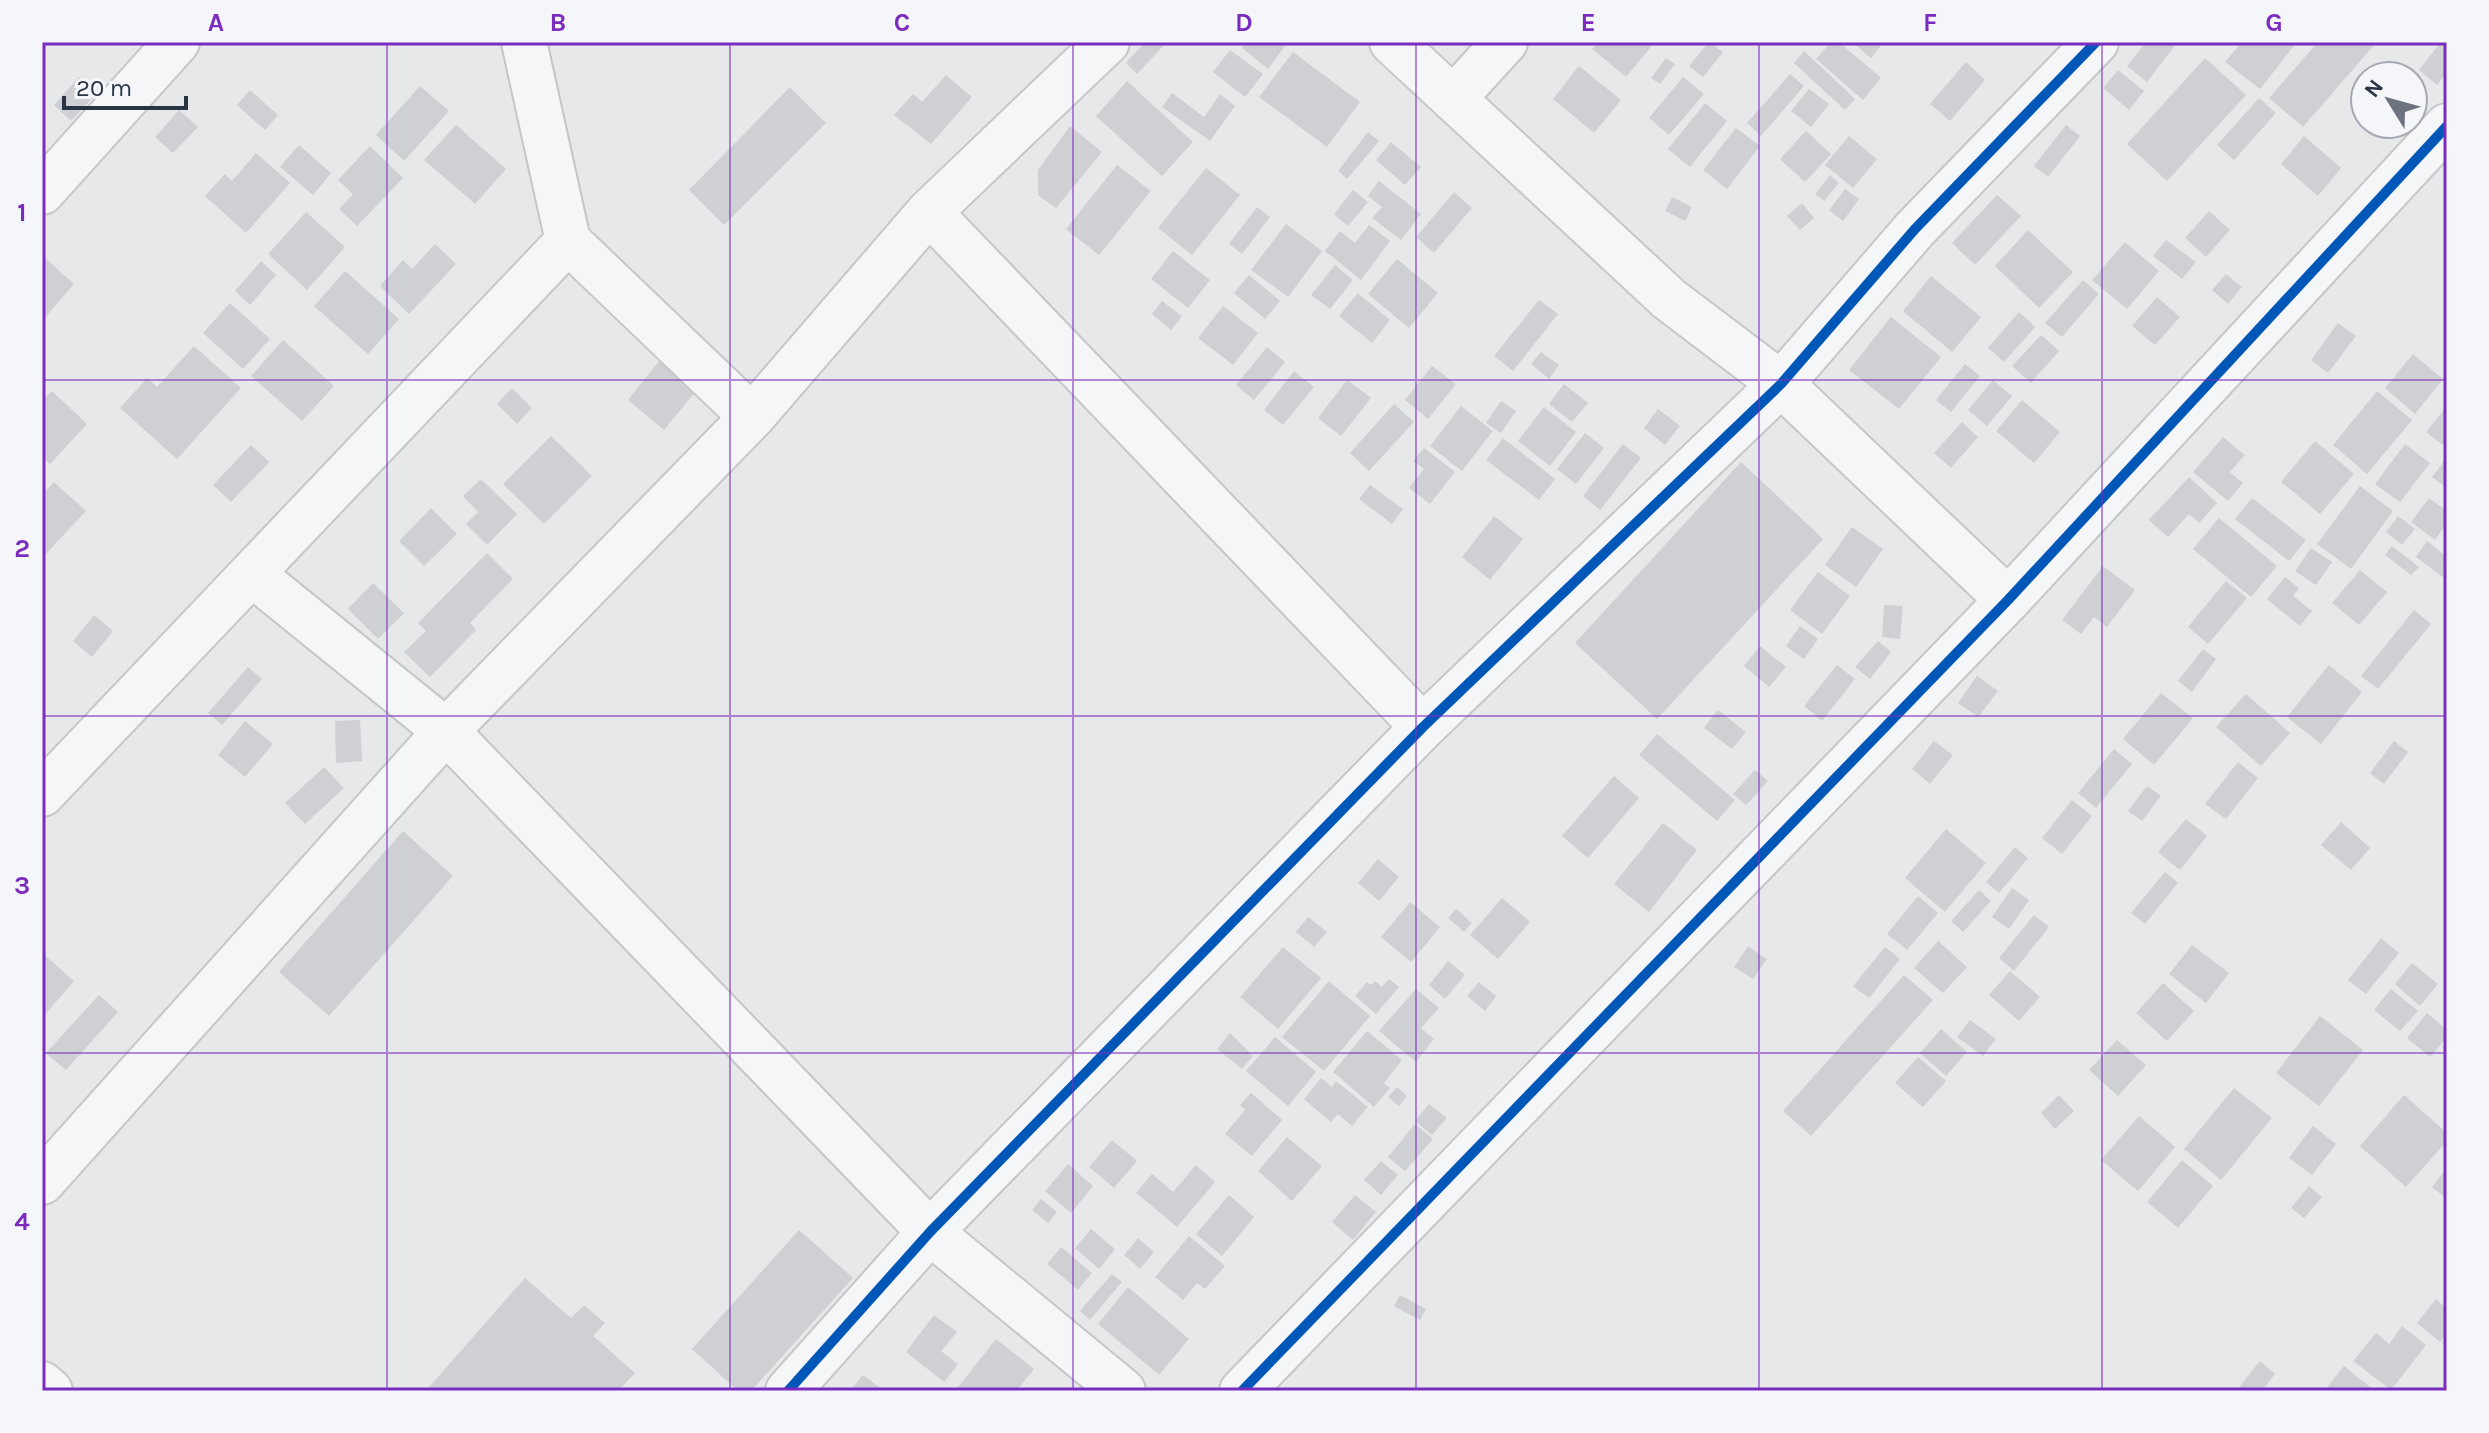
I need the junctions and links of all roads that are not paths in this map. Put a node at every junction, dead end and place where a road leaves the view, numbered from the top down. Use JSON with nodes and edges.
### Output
{"nodes":[{"id":1,"x":177,"y":42,"type":"edge"},
{"id":2,"x":524,"y":42,"type":"edge"},
{"id":3,"x":1107,"y":42,"type":"edge"},
{"id":4,"x":1392,"y":42,"type":"edge"},
{"id":5,"x":1505,"y":42,"type":"edge"},
{"id":6,"x":2096,"y":42,"type":"edge"},
{"id":7,"x":1453,"y":99,"type":"junction"},
{"id":8,"x":2447,"y":126,"type":"edge"},
{"id":9,"x":50,"y":169,"type":"edge"},
{"id":10,"x":929,"y":212,"type":"junction"},
{"id":11,"x":568,"y":241,"type":"junction"},
{"id":12,"x":1781,"y":384,"type":"junction"},
{"id":13,"x":752,"y":417,"type":"junction"},
{"id":14,"x":252,"y":574,"type":"junction"},
{"id":15,"x":2008,"y":600,"type":"junction"},
{"id":16,"x":1423,"y":727,"type":"junction"},
{"id":17,"x":446,"y":731,"type":"junction"},
{"id":18,"x":42,"y":794,"type":"edge"},
{"id":19,"x":42,"y":1182,"type":"edge"},
{"id":20,"x":930,"y":1232,"type":"junction"},
{"id":21,"x":42,"y":1384,"type":"edge"},
{"id":22,"x":50,"y":1391,"type":"edge"},
{"id":23,"x":788,"y":1391,"type":"edge"},
{"id":24,"x":1123,"y":1391,"type":"edge"},
{"id":25,"x":1242,"y":1391,"type":"edge"}],
"edges":[{"from":1,"to":9,"type":"street"},
{"from":2,"to":11,"type":"street"},
{"from":3,"to":10,"type":"street"},
{"from":4,"to":7,"type":"street"},
{"from":5,"to":7,"type":"street"},
{"from":6,"to":12,"type":"street"},
{"from":7,"to":12,"type":"street"},
{"from":8,"to":15,"type":"street"},
{"from":10,"to":13,"type":"street"},
{"from":10,"to":16,"type":"street"},
{"from":11,"to":13,"type":"street"},
{"from":11,"to":14,"type":"street"},
{"from":12,"to":15,"type":"street"},
{"from":12,"to":16,"type":"street"},
{"from":13,"to":17,"type":"street"},
{"from":14,"to":17,"type":"street"},
{"from":14,"to":18,"type":"street"},
{"from":15,"to":25,"type":"street"},
{"from":16,"to":20,"type":"street"},
{"from":17,"to":19,"type":"street"},
{"from":17,"to":20,"type":"street"},
{"from":20,"to":23,"type":"street"},
{"from":20,"to":24,"type":"street"},
{"from":21,"to":22,"type":"street"}]}
